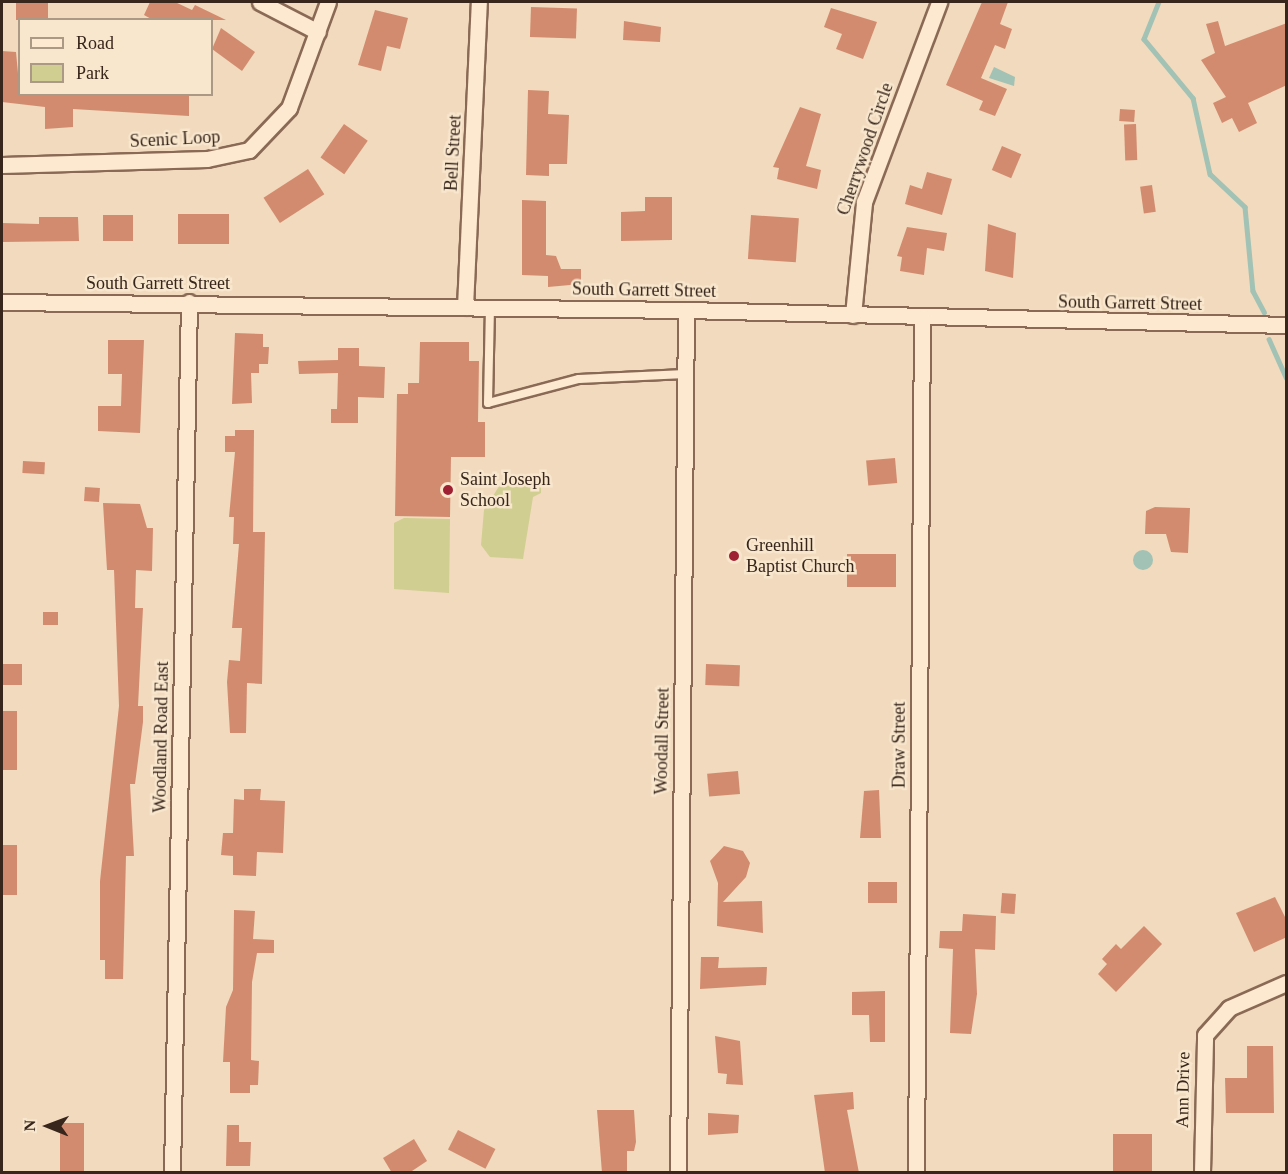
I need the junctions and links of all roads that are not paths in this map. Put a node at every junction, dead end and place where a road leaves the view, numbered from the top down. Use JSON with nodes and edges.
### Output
{"nodes":[{"id":1,"x":260,"y":2,"type":"edge"},
{"id":2,"x":328,"y":2,"type":"edge"},
{"id":3,"x":479,"y":2,"type":"edge"},
{"id":4,"x":939,"y":2,"type":"edge"},
{"id":5,"x":318,"y":32,"type":"junction"},
{"id":6,"x":2,"y":165,"type":"edge"},
{"id":7,"x":2,"y":302,"type":"edge"},
{"id":8,"x":189,"y":302,"type":"junction"},
{"id":9,"x":465,"y":307,"type":"junction"},
{"id":10,"x":490,"y":307,"type":"junction"},
{"id":11,"x":686,"y":310,"type":"junction"},
{"id":12,"x":853,"y":315,"type":"junction"},
{"id":13,"x":922,"y":317,"type":"junction"},
{"id":14,"x":1287,"y":326,"type":"edge"},
{"id":15,"x":685,"y":374,"type":"junction"},
{"id":16,"x":1287,"y":983,"type":"edge"},
{"id":17,"x":172,"y":1173,"type":"edge"},
{"id":18,"x":678,"y":1173,"type":"edge"},
{"id":19,"x":916,"y":1173,"type":"edge"},
{"id":20,"x":1202,"y":1173,"type":"edge"}],
"edges":[{"from":1,"to":5,"type":"street"},
{"from":2,"to":5,"type":"street","name":"Scenic Loop"},
{"from":3,"to":9,"type":"street","name":"Bell Street"},
{"from":4,"to":12,"type":"street","name":"Cherrywood Circle"},
{"from":5,"to":6,"type":"street","name":"Scenic Loop"},
{"from":7,"to":8,"type":"street","name":"South Garrett Street"},
{"from":8,"to":9,"type":"street","name":"South Garrett Street"},
{"from":8,"to":17,"type":"street","name":"Woodland Road East"},
{"from":9,"to":10,"type":"street","name":"South Garrett Street"},
{"from":10,"to":11,"type":"street","name":"South Garrett Street"},
{"from":10,"to":15,"type":"lane"},
{"from":11,"to":12,"type":"street","name":"South Garrett Street"},
{"from":11,"to":15,"type":"street","name":"Woodall Street"},
{"from":12,"to":13,"type":"street","name":"South Garrett Street"},
{"from":13,"to":14,"type":"street","name":"South Garrett Street"},
{"from":13,"to":19,"type":"street","name":"Draw Street"},
{"from":15,"to":18,"type":"street","name":"Woodall Street"},
{"from":16,"to":20,"type":"street","name":"Ann Drive"}]}
